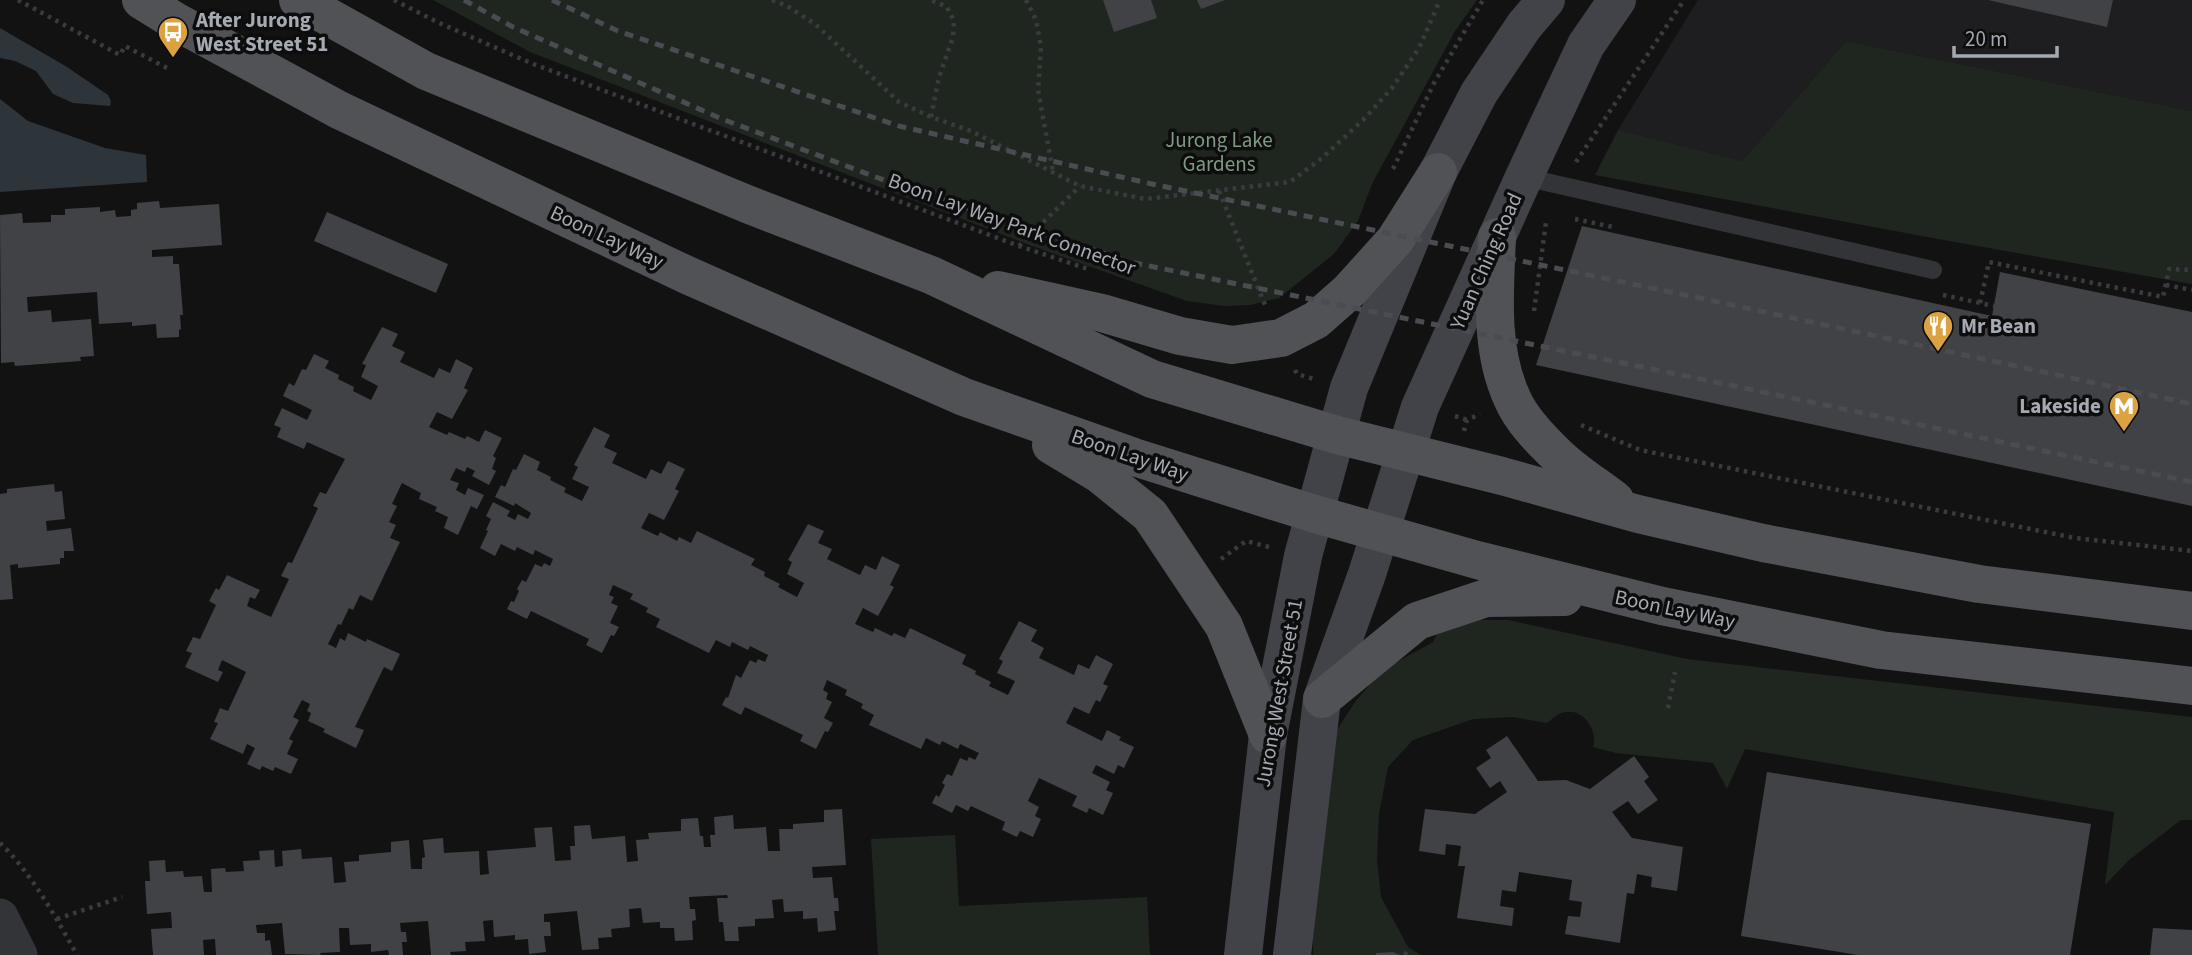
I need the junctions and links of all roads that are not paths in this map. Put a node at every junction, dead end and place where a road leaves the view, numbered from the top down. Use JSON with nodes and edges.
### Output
{"nodes":[{"id":1,"x":141,"y":0,"type":"edge"},
{"id":2,"x":298,"y":0,"type":"edge"},
{"id":3,"x":1546,"y":0,"type":"edge"},
{"id":4,"x":1617,"y":0,"type":"edge"},
{"id":5,"x":1438,"y":173,"type":"junction"},
{"id":6,"x":1524,"y":177,"type":"junction"},
{"id":7,"x":1497,"y":237,"type":"junction"},
{"id":8,"x":1933,"y":270,"type":"dead end"},
{"id":9,"x":931,"y":275,"type":"junction"},
{"id":10,"x":964,"y":397,"type":"junction"},
{"id":11,"x":1337,"y":435,"type":"junction"},
{"id":12,"x":1405,"y":452,"type":"junction"},
{"id":13,"x":1315,"y":514,"type":"junction"},
{"id":14,"x":1637,"y":514,"type":"junction"},
{"id":15,"x":1380,"y":532,"type":"junction"},
{"id":16,"x":1612,"y":596,"type":"junction"},
{"id":17,"x":2192,"y":611,"type":"edge"},
{"id":18,"x":2192,"y":686,"type":"edge"},
{"id":19,"x":1322,"y":699,"type":"junction"},
{"id":20,"x":1268,"y":735,"type":"junction"},
{"id":21,"x":0,"y":917,"type":"edge"},
{"id":22,"x":19,"y":955,"type":"edge"},
{"id":23,"x":1243,"y":955,"type":"edge"},
{"id":24,"x":1292,"y":955,"type":"edge"}],
"edges":[{"from":1,"to":10,"type":"main road","name":"Boon Lay Way"},
{"from":2,"to":9,"type":"main road"},
{"from":3,"to":5,"type":"street"},
{"from":4,"to":6,"type":"street","name":"Yuan Ching Road"},
{"from":5,"to":9,"type":"main road"},
{"from":5,"to":11,"type":"street"},
{"from":6,"to":7,"type":"street","name":"Yuan Ching Road"},
{"from":6,"to":8,"type":"lane"},
{"from":7,"to":12,"type":"street","name":"Yuan Ching Road"},
{"from":7,"to":14,"type":"main road"},
{"from":9,"to":11,"type":"main road"},
{"from":10,"to":13,"type":"main road","name":"Boon Lay Way"},
{"from":10,"to":20,"type":"main road"},
{"from":11,"to":12,"type":"main road"},
{"from":11,"to":13,"type":"street","name":"Jurong West Street 51"},
{"from":12,"to":14,"type":"main road"},
{"from":12,"to":15,"type":"street","name":"Yuan Ching Road"},
{"from":13,"to":15,"type":"main road","name":"Boon Lay Way"},
{"from":13,"to":20,"type":"street","name":"Jurong West Street 51"},
{"from":14,"to":17,"type":"main road"},
{"from":15,"to":16,"type":"main road","name":"Boon Lay Way"},
{"from":15,"to":19,"type":"street","name":"Jurong West Street 51"},
{"from":16,"to":18,"type":"main road","name":"Boon Lay Way"},
{"from":16,"to":19,"type":"main road"},
{"from":19,"to":24,"type":"street","name":"Jurong West Street 51"},
{"from":20,"to":23,"type":"street","name":"Jurong West Street 51"},
{"from":21,"to":22,"type":"street"}]}
